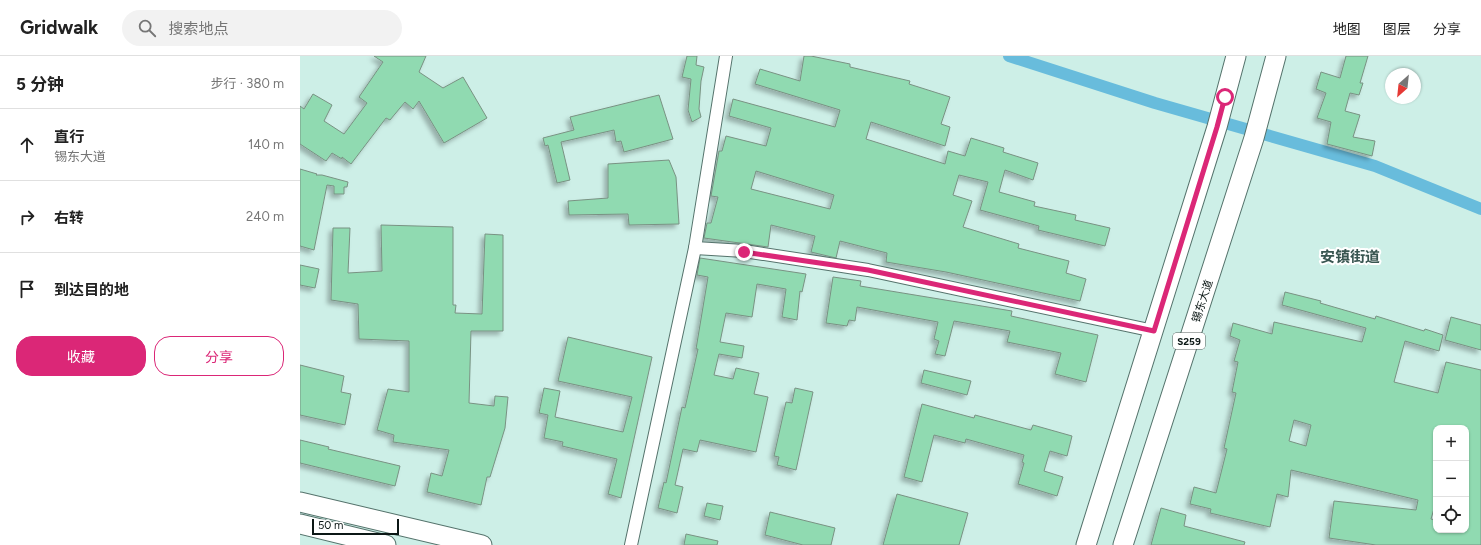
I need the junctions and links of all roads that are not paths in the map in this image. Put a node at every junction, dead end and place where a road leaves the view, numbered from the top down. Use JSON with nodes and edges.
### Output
{"nodes":[{"id":1,"x":726,"y":56,"type":"edge"},
{"id":2,"x":1236,"y":56,"type":"edge"},
{"id":3,"x":1276,"y":56,"type":"edge"},
{"id":4,"x":695,"y":248,"type":"junction"},
{"id":5,"x":1154,"y":331,"type":"junction"},
{"id":6,"x":300,"y":502,"type":"edge"},
{"id":7,"x":300,"y":524,"type":"edge"},
{"id":8,"x":386,"y":545,"type":"edge"},
{"id":9,"x":482,"y":545,"type":"edge"},
{"id":10,"x":631,"y":545,"type":"edge"},
{"id":11,"x":1086,"y":545,"type":"edge"},
{"id":12,"x":1123,"y":545,"type":"edge"}],
"edges":[{"from":1,"to":4,"type":"street"},
{"from":2,"to":5,"type":"main road"},
{"from":3,"to":12,"type":"main road","name":"锡东大道","number":"S259"},
{"from":4,"to":5,"type":"street"},
{"from":4,"to":10,"type":"street"},
{"from":5,"to":11,"type":"main road"},
{"from":6,"to":9,"type":"main road"},
{"from":7,"to":8,"type":"main road"}]}
